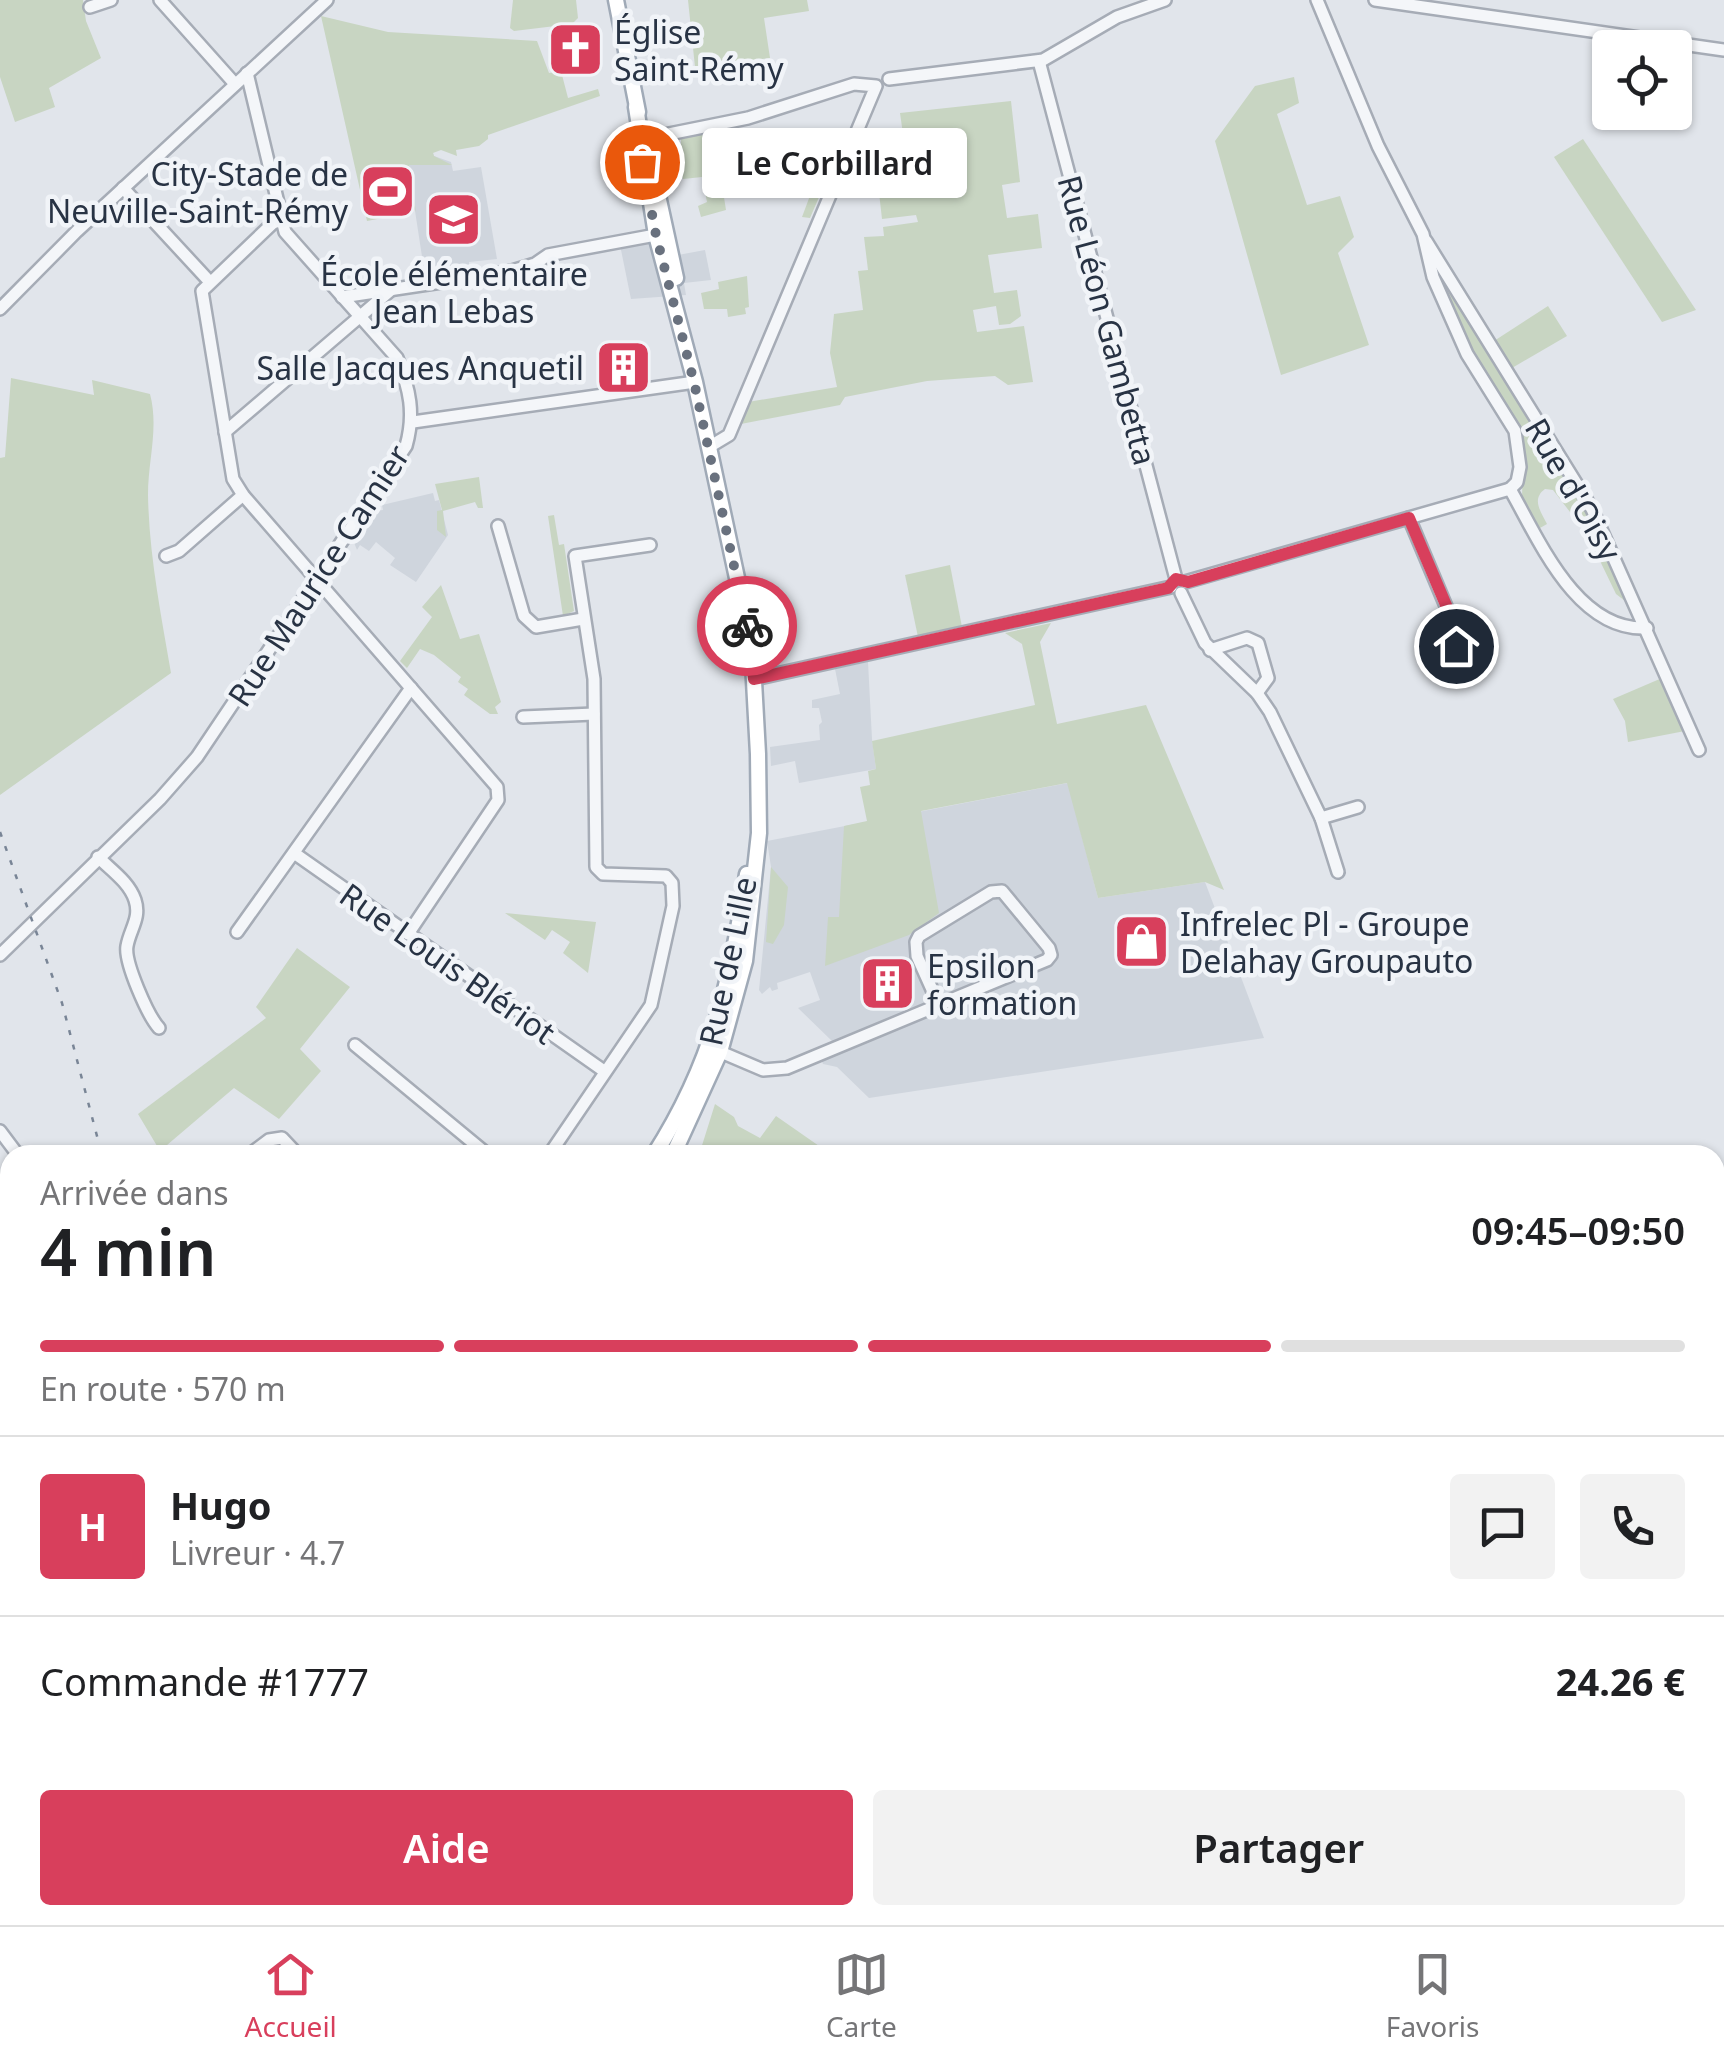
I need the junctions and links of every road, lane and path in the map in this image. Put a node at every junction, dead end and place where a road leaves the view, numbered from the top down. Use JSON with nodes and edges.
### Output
{"nodes":[{"id":1,"x":111,"y":0,"type":"edge"},
{"id":2,"x":160,"y":0,"type":"edge"},
{"id":3,"x":327,"y":0,"type":"edge"},
{"id":4,"x":616,"y":0,"type":"edge"},
{"id":5,"x":1165,"y":0,"type":"edge"},
{"id":6,"x":1316,"y":0,"type":"edge"},
{"id":7,"x":1375,"y":0,"type":"edge"},
{"id":8,"x":90,"y":7,"type":"dead end"},
{"id":9,"x":1724,"y":50,"type":"edge"},
{"id":10,"x":1038,"y":61,"type":"junction"},
{"id":11,"x":247,"y":74,"type":"junction"},
{"id":12,"x":889,"y":79,"type":"dead end"},
{"id":13,"x":235,"y":84,"type":"junction"},
{"id":14,"x":642,"y":139,"type":"junction"},
{"id":15,"x":123,"y":188,"type":"junction"},
{"id":16,"x":281,"y":220,"type":"junction"},
{"id":17,"x":661,"y":234,"type":"junction"},
{"id":18,"x":1426,"y":241,"type":"junction"},
{"id":19,"x":209,"y":281,"type":"junction"},
{"id":20,"x":392,"y":289,"type":"junction"},
{"id":21,"x":342,"y":297,"type":"junction"},
{"id":22,"x":0,"y":309,"type":"edge"},
{"id":23,"x":360,"y":317,"type":"junction"},
{"id":24,"x":694,"y":382,"type":"junction"},
{"id":25,"x":413,"y":422,"type":"junction"},
{"id":26,"x":225,"y":432,"type":"junction"},
{"id":27,"x":708,"y":446,"type":"junction"},
{"id":28,"x":1510,"y":489,"type":"junction"},
{"id":29,"x":242,"y":495,"type":"junction"},
{"id":30,"x":1409,"y":518,"type":"junction"},
{"id":31,"x":498,"y":526,"type":"dead end"},
{"id":32,"x":650,"y":545,"type":"dead end"},
{"id":33,"x":166,"y":556,"type":"dead end"},
{"id":34,"x":316,"y":580,"type":"junction"},
{"id":35,"x":1178,"y":585,"type":"junction"},
{"id":36,"x":583,"y":619,"type":"junction"},
{"id":37,"x":1648,"y":628,"type":"junction"},
{"id":38,"x":1456,"y":646,"type":"dead end"},
{"id":39,"x":1210,"y":650,"type":"junction"},
{"id":40,"x":754,"y":679,"type":"junction"},
{"id":41,"x":411,"y":688,"type":"junction"},
{"id":42,"x":1257,"y":693,"type":"junction"},
{"id":43,"x":594,"y":714,"type":"junction"},
{"id":44,"x":522,"y":717,"type":"dead end"},
{"id":45,"x":1700,"y":750,"type":"dead end"},
{"id":46,"x":1358,"y":807,"type":"dead end"},
{"id":47,"x":1321,"y":818,"type":"junction"},
{"id":48,"x":294,"y":853,"type":"junction"},
{"id":49,"x":98,"y":857,"type":"junction"},
{"id":50,"x":1338,"y":872,"type":"dead end"},
{"id":51,"x":237,"y":932,"type":"dead end"},
{"id":52,"x":408,"y":934,"type":"junction"},
{"id":53,"x":0,"y":955,"type":"edge"},
{"id":54,"x":940,"y":1005,"type":"junction"},
{"id":55,"x":158,"y":1028,"type":"dead end"},
{"id":56,"x":355,"y":1045,"type":"dead end"},
{"id":57,"x":715,"y":1050,"type":"junction"},
{"id":58,"x":604,"y":1072,"type":"junction"},
{"id":59,"x":263,"y":1145,"type":"edge"},
{"id":60,"x":289,"y":1145,"type":"edge"},
{"id":61,"x":476,"y":1145,"type":"edge"},
{"id":62,"x":556,"y":1145,"type":"edge"},
{"id":63,"x":660,"y":1145,"type":"edge"},
{"id":64,"x":678,"y":1145,"type":"edge"}],
"edges":[{"from":1,"to":8,"type":"street"},
{"from":2,"to":13,"type":"street"},
{"from":3,"to":11,"type":"street"},
{"from":4,"to":14,"type":"main road","name":"Rue de Lille"},
{"from":5,"to":10,"type":"street"},
{"from":6,"to":18,"type":"street","name":"Rue d'Oisy"},
{"from":7,"to":9,"type":"street"},
{"from":10,"to":12,"type":"street"},
{"from":10,"to":35,"type":"street","name":"Rue Léon Gambetta"},
{"from":11,"to":13,"type":"street"},
{"from":11,"to":16,"type":"street"},
{"from":13,"to":15,"type":"street"},
{"from":14,"to":17,"type":"main road","name":"Rue de Lille"},
{"from":14,"to":27,"type":"street"},
{"from":15,"to":19,"type":"street"},
{"from":15,"to":22,"type":"street"},
{"from":16,"to":19,"type":"street"},
{"from":16,"to":21,"type":"street"},
{"from":17,"to":20,"type":"street"},
{"from":17,"to":24,"type":"main road","name":"Rue de Lille"},
{"from":18,"to":28,"type":"street","name":"Rue d'Oisy"},
{"from":18,"to":37,"type":"street","name":"Rue d'Oisy"},
{"from":19,"to":26,"type":"street"},
{"from":20,"to":21,"type":"street"},
{"from":20,"to":23,"type":"street"},
{"from":21,"to":23,"type":"street"},
{"from":23,"to":25,"type":"street"},
{"from":23,"to":26,"type":"street"},
{"from":24,"to":25,"type":"street","name":"Rue Maurice Camier"},
{"from":24,"to":27,"type":"main road","name":"Rue de Lille"},
{"from":25,"to":34,"type":"street","name":"Rue Maurice Camier"},
{"from":26,"to":29,"type":"street"},
{"from":27,"to":40,"type":"main road","name":"Rue de Lille"},
{"from":28,"to":30,"type":"street"},
{"from":28,"to":37,"type":"street"},
{"from":29,"to":33,"type":"street"},
{"from":29,"to":34,"type":"street"},
{"from":30,"to":35,"type":"street"},
{"from":30,"to":38,"type":"street"},
{"from":31,"to":36,"type":"street"},
{"from":32,"to":36,"type":"street"},
{"from":34,"to":41,"type":"street"},
{"from":34,"to":49,"type":"street","name":"Rue Maurice Camier"},
{"from":35,"to":39,"type":"street","name":"Rue Léon Gambetta"},
{"from":35,"to":40,"type":"street"},
{"from":36,"to":43,"type":"street"},
{"from":37,"to":45,"type":"street","name":"Rue d'Oisy"},
{"from":39,"to":42,"type":"street","name":"Rue Léon Gambetta"},
{"from":39,"to":42,"type":"street"},
{"from":40,"to":57,"type":"main road","name":"Rue de Lille"},
{"from":41,"to":48,"type":"street"},
{"from":41,"to":52,"type":"street"},
{"from":42,"to":47,"type":"street"},
{"from":43,"to":44,"type":"street"},
{"from":43,"to":58,"type":"street"},
{"from":46,"to":47,"type":"street"},
{"from":47,"to":50,"type":"street"},
{"from":48,"to":51,"type":"street"},
{"from":48,"to":52,"type":"street","name":"Rue Louis Blériot"},
{"from":49,"to":53,"type":"street","name":"Rue Maurice Camier"},
{"from":49,"to":55,"type":"street"},
{"from":52,"to":58,"type":"street","name":"Rue Louis Blériot"},
{"from":54,"to":54,"type":"street"},
{"from":54,"to":57,"type":"street"},
{"from":56,"to":61,"type":"street"},
{"from":57,"to":63,"type":"main road","name":"Rue de Lille"},
{"from":57,"to":64,"type":"main road","name":"Rue de Lille"},
{"from":58,"to":62,"type":"street"},
{"from":59,"to":60,"type":"street"}]}
